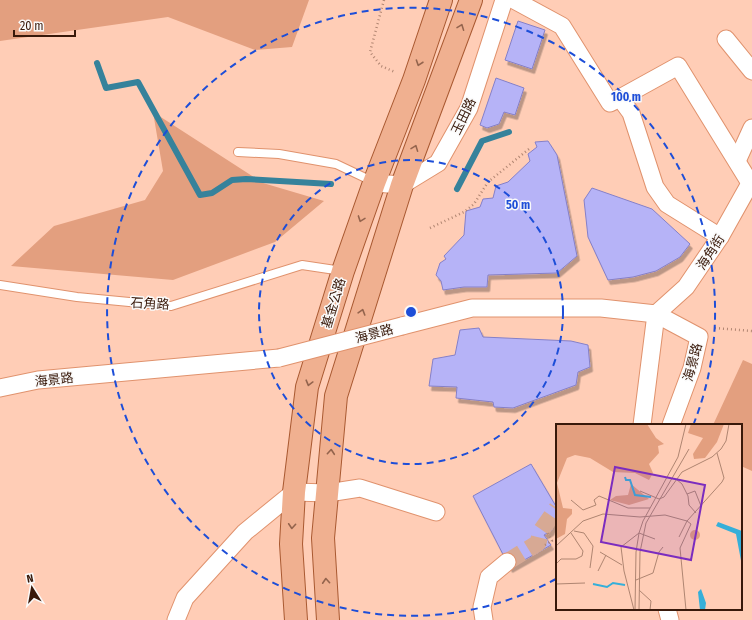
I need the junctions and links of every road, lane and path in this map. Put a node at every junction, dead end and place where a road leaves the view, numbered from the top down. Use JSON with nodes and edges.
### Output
{"nodes":[{"id":1,"x":384,"y":0,"type":"edge"},
{"id":2,"x":441,"y":0,"type":"edge"},
{"id":3,"x":471,"y":0,"type":"edge"},
{"id":4,"x":504,"y":0,"type":"edge"},
{"id":5,"x":514,"y":0,"type":"edge"},
{"id":6,"x":726,"y":39,"type":"dead end"},
{"id":7,"x":752,"y":71,"type":"edge"},
{"id":8,"x":414,"y":80,"type":"junction"},
{"id":9,"x":620,"y":98,"type":"junction"},
{"id":10,"x":752,"y":128,"type":"edge"},
{"id":11,"x":529,"y":149,"type":"dead end"},
{"id":12,"x":238,"y":152,"type":"dead end"},
{"id":13,"x":737,"y":161,"type":"junction"},
{"id":14,"x":751,"y":181,"type":"edge"},
{"id":15,"x":374,"y":183,"type":"junction"},
{"id":16,"x":402,"y":185,"type":"junction"},
{"id":17,"x":430,"y":228,"type":"dead end"},
{"id":18,"x":720,"y":237,"type":"junction"},
{"id":19,"x":343,"y":271,"type":"junction"},
{"id":20,"x":0,"y":285,"type":"edge"},
{"id":21,"x":656,"y":314,"type":"junction"},
{"id":22,"x":752,"y":331,"type":"edge"},
{"id":23,"x":699,"y":337,"type":"junction"},
{"id":24,"x":0,"y":388,"type":"edge"},
{"id":25,"x":642,"y":424,"type":"edge"},
{"id":26,"x":671,"y":424,"type":"edge"},
{"id":27,"x":294,"y":492,"type":"junction"},
{"id":28,"x":328,"y":493,"type":"junction"},
{"id":29,"x":436,"y":512,"type":"dead end"},
{"id":30,"x":548,"y":533,"type":"dead end"},
{"id":31,"x":545,"y":545,"type":"dead end"},
{"id":32,"x":508,"y":562,"type":"tunnel mouth"},
{"id":33,"x":667,"y":610,"type":"edge"},
{"id":34,"x":176,"y":620,"type":"edge"},
{"id":35,"x":296,"y":620,"type":"edge"},
{"id":36,"x":328,"y":620,"type":"edge"},
{"id":37,"x":484,"y":620,"type":"edge"},
{"id":38,"x":670,"y":620,"type":"edge"}],
"edges":[{"from":1,"to":8,"type":"path"},
{"from":2,"to":8,"type":"main road","name":"基金公路","one_way":true},
{"from":16,"to":3,"type":"main road","one_way":true},
{"from":4,"to":16,"type":"street","name":"玉田路"},
{"from":5,"to":9,"type":"street"},
{"from":6,"to":7,"type":"street"},
{"from":8,"to":15,"type":"main road","name":"基金公路"},
{"from":9,"to":13,"type":"street"},
{"from":9,"to":18,"type":"street"},
{"from":10,"to":13,"type":"street"},
{"from":11,"to":17,"type":"path"},
{"from":12,"to":15,"type":"lane"},
{"from":13,"to":14,"type":"street"},
{"from":14,"to":18,"type":"street","name":"海角街"},
{"from":15,"to":16,"type":"street"},
{"from":15,"to":19,"type":"main road","name":"基金公路","one_way":true},
{"from":28,"to":16,"type":"main road","one_way":true},
{"from":18,"to":21,"type":"street","name":"海角街"},
{"from":19,"to":20,"type":"lane","name":"石角路"},
{"from":19,"to":27,"type":"main road","name":"基金公路","one_way":true},
{"from":21,"to":23,"type":"street","name":"海景路"},
{"from":21,"to":24,"type":"street","name":"海景路","bridge":true},
{"from":21,"to":25,"type":"street"},
{"from":22,"to":23,"type":"path"},
{"from":23,"to":26,"type":"street","name":"海景路"},
{"from":27,"to":28,"type":"street"},
{"from":27,"to":34,"type":"street"},
{"from":27,"to":35,"type":"main road","name":"基金公路","one_way":true},
{"from":28,"to":29,"type":"street"},
{"from":36,"to":28,"type":"main road","one_way":true},
{"from":30,"to":31,"type":"path"},
{"from":32,"to":37,"type":"street"},
{"from":33,"to":38,"type":"street"}]}
